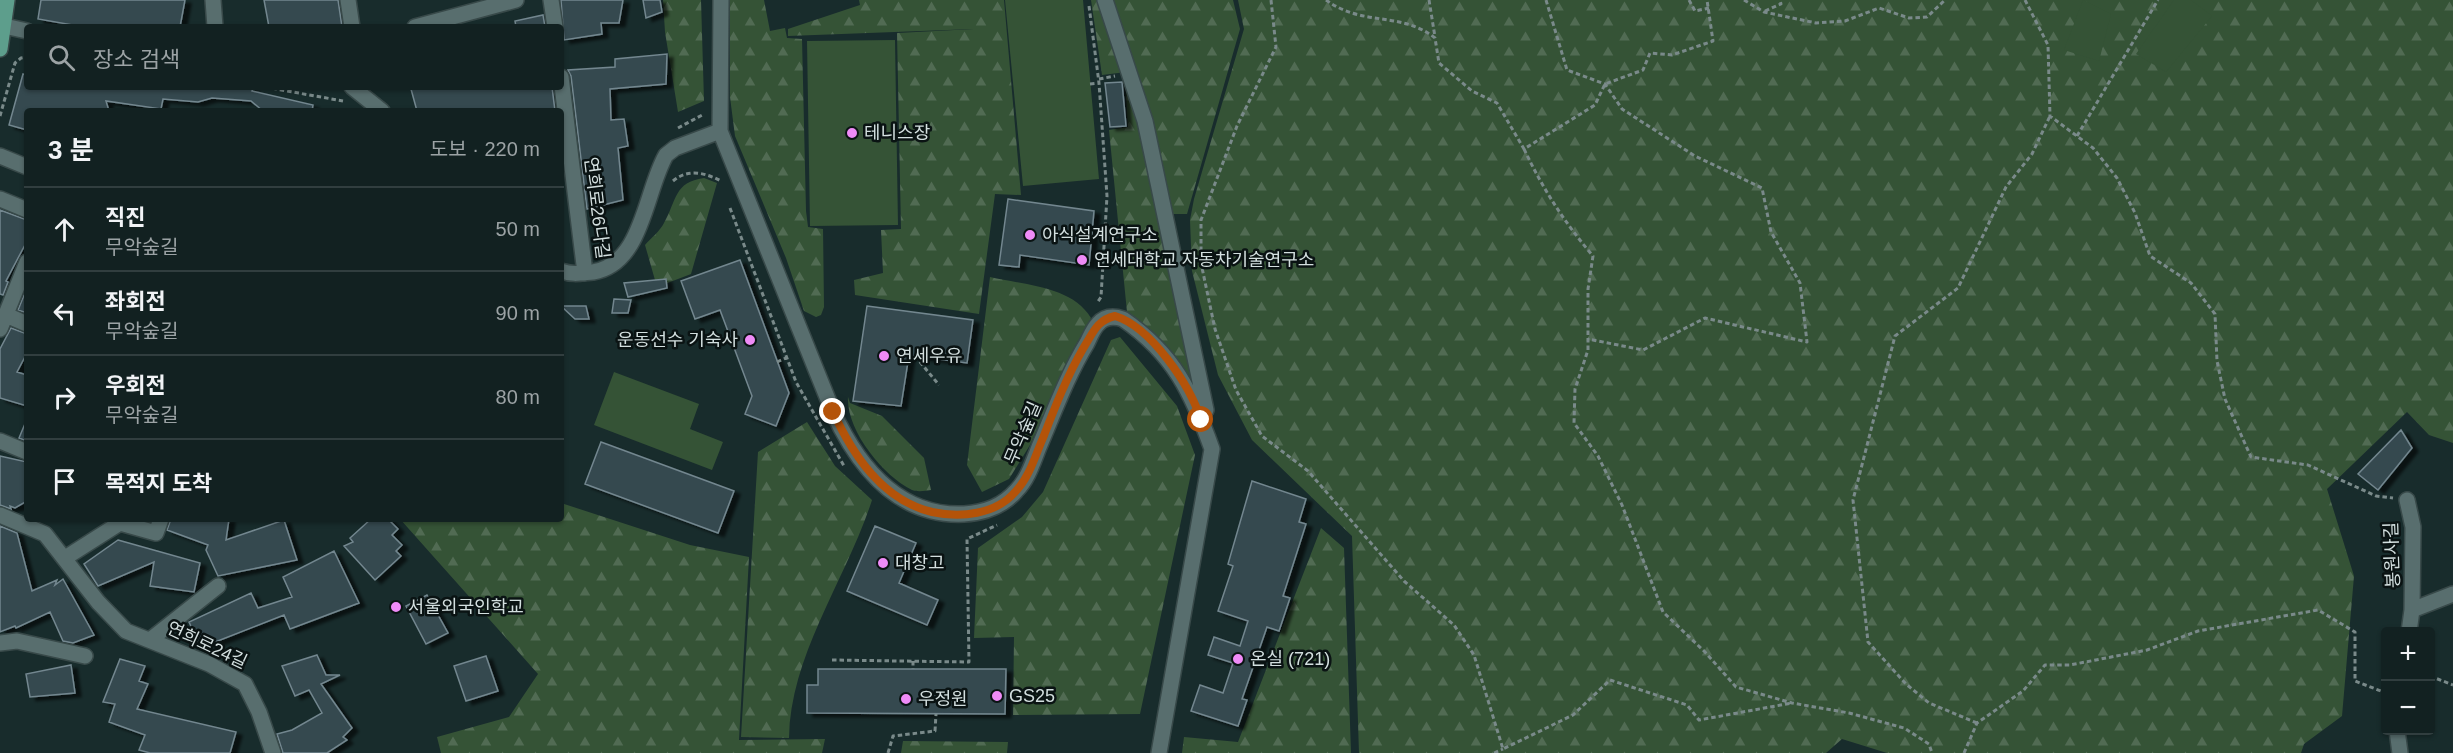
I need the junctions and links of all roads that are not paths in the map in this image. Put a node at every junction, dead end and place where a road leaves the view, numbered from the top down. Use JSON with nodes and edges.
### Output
{"nodes":[{"id":1,"x":7,"y":0,"type":"edge"},
{"id":2,"x":213,"y":0,"type":"edge"},
{"id":3,"x":348,"y":0,"type":"edge"},
{"id":4,"x":516,"y":0,"type":"edge"},
{"id":5,"x":551,"y":0,"type":"edge"},
{"id":6,"x":721,"y":0,"type":"edge"},
{"id":7,"x":1105,"y":0,"type":"edge"},
{"id":8,"x":215,"y":24,"type":"edge"},
{"id":9,"x":352,"y":24,"type":"edge"},
{"id":10,"x":426,"y":24,"type":"edge"},
{"id":11,"x":555,"y":24,"type":"edge"},
{"id":12,"x":2,"y":26,"type":"edge"},
{"id":13,"x":24,"y":30,"type":"edge"},
{"id":14,"x":0,"y":49,"type":"edge"},
{"id":15,"x":358,"y":90,"type":"edge"},
{"id":16,"x":563,"y":90,"type":"edge"},
{"id":17,"x":379,"y":108,"type":"edge"},
{"id":18,"x":720,"y":132,"type":"junction"},
{"id":19,"x":0,"y":156,"type":"edge"},
{"id":20,"x":24,"y":166,"type":"edge"},
{"id":21,"x":0,"y":199,"type":"edge"},
{"id":22,"x":24,"y":209,"type":"edge"},
{"id":23,"x":24,"y":270,"type":"edge"},
{"id":24,"x":564,"y":272,"type":"edge"},
{"id":25,"x":585,"y":273,"type":"junction"},
{"id":26,"x":3,"y":322,"type":"edge"},
{"id":27,"x":24,"y":324,"type":"edge"},
{"id":28,"x":1199,"y":412,"type":"junction"},
{"id":29,"x":0,"y":441,"type":"edge"},
{"id":30,"x":24,"y":451,"type":"edge"},
{"id":31,"x":2407,"y":500,"type":"road end"},
{"id":32,"x":0,"y":515,"type":"edge"},
{"id":33,"x":160,"y":522,"type":"edge"},
{"id":34,"x":65,"y":558,"type":"junction"},
{"id":35,"x":218,"y":586,"type":"dead end"},
{"id":36,"x":2453,"y":594,"type":"edge"},
{"id":37,"x":2412,"y":610,"type":"junction"},
{"id":38,"x":2410,"y":627,"type":"edge"},
{"id":39,"x":150,"y":640,"type":"junction"},
{"id":40,"x":0,"y":643,"type":"edge"},
{"id":41,"x":85,"y":656,"type":"dead end"},
{"id":42,"x":2398,"y":735,"type":"edge"},
{"id":43,"x":273,"y":753,"type":"edge"},
{"id":44,"x":1159,"y":753,"type":"edge"},
{"id":45,"x":2400,"y":753,"type":"edge"}],
"edges":[{"from":1,"to":12,"type":"main road"},
{"from":2,"to":8,"type":"street"},
{"from":3,"to":9,"type":"street"},
{"from":4,"to":10,"type":"street"},
{"from":5,"to":11,"type":"street"},
{"from":6,"to":18,"type":"street"},
{"from":7,"to":28,"type":"street"},
{"from":12,"to":13,"type":"street"},
{"from":12,"to":14,"type":"main road"},
{"from":15,"to":17,"type":"street"},
{"from":16,"to":25,"type":"street","name":"연희로26다길"},
{"from":18,"to":25,"type":"street"},
{"from":18,"to":28,"type":"street","name":"무악숲길"},
{"from":19,"to":20,"type":"street"},
{"from":21,"to":22,"type":"street"},
{"from":23,"to":26,"type":"street"},
{"from":24,"to":25,"type":"street"},
{"from":26,"to":27,"type":"street"},
{"from":28,"to":44,"type":"street","name":"무악숲길"},
{"from":29,"to":30,"type":"street"},
{"from":31,"to":37,"type":"street","name":"봉원사길"},
{"from":32,"to":34,"type":"street","name":"연희로24길"},
{"from":33,"to":34,"type":"street"},
{"from":34,"to":39,"type":"street","name":"연희로24길"},
{"from":35,"to":39,"type":"street","name":"연희로24길"},
{"from":36,"to":37,"type":"street","name":"봉원사길"},
{"from":37,"to":38,"type":"street","name":"봉원사길"},
{"from":39,"to":43,"type":"street","name":"연희로24길"},
{"from":40,"to":41,"type":"street"},
{"from":42,"to":45,"type":"street"}]}
